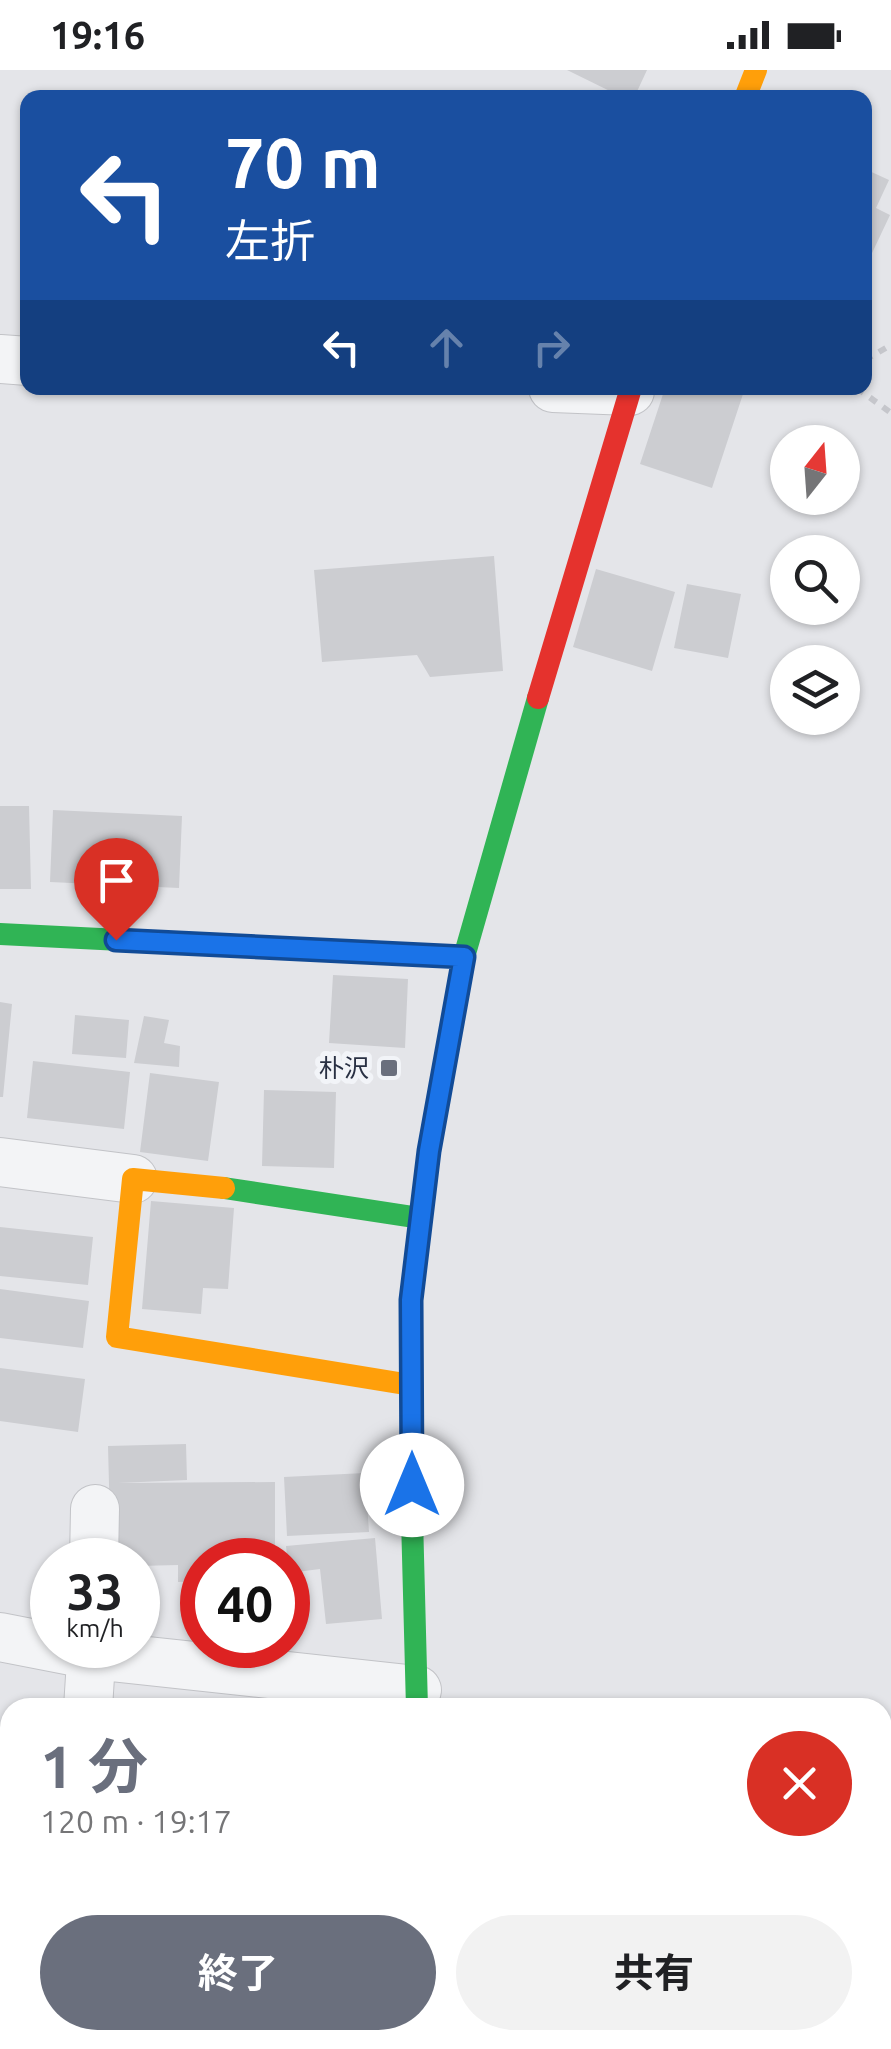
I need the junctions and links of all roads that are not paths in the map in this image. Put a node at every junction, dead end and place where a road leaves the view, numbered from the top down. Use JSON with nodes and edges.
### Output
{"nodes":[{"id":1,"x":629,"y":395,"type":"edge"},
{"id":2,"x":0,"y":934,"type":"edge"},
{"id":3,"x":464,"y":957,"type":"junction"},
{"id":4,"x":0,"y":1162,"type":"edge"},
{"id":5,"x":133,"y":1180,"type":"junction"},
{"id":6,"x":420,"y":1218,"type":"junction"},
{"id":7,"x":411,"y":1385,"type":"junction"},
{"id":8,"x":95,"y":1509,"type":"dead end"},
{"id":9,"x":94,"y":1538,"type":"edge"},
{"id":10,"x":0,"y":1637,"type":"edge"},
{"id":11,"x":30,"y":1641,"type":"edge"},
{"id":12,"x":160,"y":1660,"type":"edge"},
{"id":13,"x":91,"y":1668,"type":"edge"},
{"id":14,"x":89,"y":1698,"type":"edge"},
{"id":15,"x":410,"y":1698,"type":"edge"},
{"id":16,"x":417,"y":1698,"type":"edge"}],
"edges":[{"from":1,"to":3,"type":"street"},
{"from":2,"to":3,"type":"street"},
{"from":3,"to":6,"type":"street"},
{"from":4,"to":5,"type":"street"},
{"from":5,"to":6,"type":"street"},
{"from":5,"to":7,"type":"street"},
{"from":6,"to":7,"type":"street"},
{"from":7,"to":16,"type":"street"},
{"from":8,"to":9,"type":"street"},
{"from":10,"to":11,"type":"street"},
{"from":12,"to":15,"type":"street"},
{"from":13,"to":14,"type":"street"}]}
